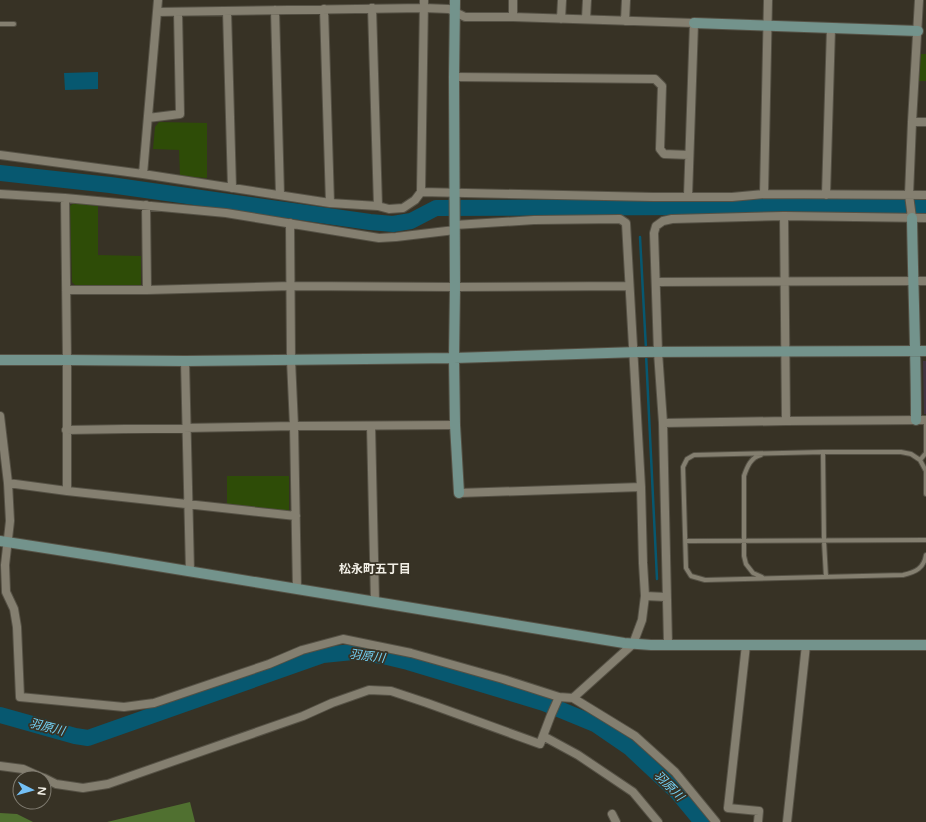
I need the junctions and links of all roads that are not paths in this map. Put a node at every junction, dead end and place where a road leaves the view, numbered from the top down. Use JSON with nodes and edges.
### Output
{"nodes":[{"id":1,"x":158,"y":0,"type":"edge"},
{"id":2,"x":455,"y":0,"type":"edge"},
{"id":3,"x":513,"y":0,"type":"edge"},
{"id":4,"x":562,"y":0,"type":"edge"},
{"id":5,"x":587,"y":0,"type":"edge"},
{"id":6,"x":626,"y":0,"type":"edge"},
{"id":7,"x":768,"y":0,"type":"edge"},
{"id":8,"x":919,"y":0,"type":"edge"},
{"id":9,"x":424,"y":4,"type":"edge"},
{"id":10,"x":372,"y":8,"type":"junction"},
{"id":11,"x":324,"y":9,"type":"junction"},
{"id":12,"x":275,"y":10,"type":"junction"},
{"id":13,"x":227,"y":11,"type":"junction"},
{"id":14,"x":157,"y":12,"type":"junction"},
{"id":15,"x":178,"y":12,"type":"junction"},
{"id":16,"x":455,"y":12,"type":"junction"},
{"id":17,"x":513,"y":17,"type":"junction"},
{"id":18,"x":562,"y":19,"type":"junction"},
{"id":19,"x":586,"y":19,"type":"junction"},
{"id":20,"x":625,"y":21,"type":"junction"},
{"id":21,"x":694,"y":23,"type":"junction"},
{"id":22,"x":0,"y":24,"type":"edge"},
{"id":23,"x":14,"y":24,"type":"dead end"},
{"id":24,"x":767,"y":25,"type":"junction"},
{"id":25,"x":831,"y":28,"type":"junction"},
{"id":26,"x":918,"y":31,"type":"junction"},
{"id":27,"x":454,"y":77,"type":"junction"},
{"id":28,"x":148,"y":118,"type":"junction"},
{"id":29,"x":912,"y":122,"type":"junction"},
{"id":30,"x":926,"y":122,"type":"edge"},
{"id":31,"x":0,"y":155,"type":"edge"},
{"id":32,"x":689,"y":155,"type":"junction"},
{"id":33,"x":143,"y":174,"type":"junction"},
{"id":34,"x":232,"y":188,"type":"junction"},
{"id":35,"x":421,"y":192,"type":"junction"},
{"id":36,"x":0,"y":194,"type":"edge"},
{"id":37,"x":764,"y":194,"type":"junction"},
{"id":38,"x":280,"y":195,"type":"junction"},
{"id":39,"x":826,"y":195,"type":"junction"},
{"id":40,"x":909,"y":195,"type":"junction"},
{"id":41,"x":926,"y":195,"type":"edge"},
{"id":42,"x":455,"y":196,"type":"junction"},
{"id":43,"x":688,"y":196,"type":"junction"},
{"id":44,"x":65,"y":198,"type":"junction"},
{"id":45,"x":330,"y":203,"type":"junction"},
{"id":46,"x":146,"y":206,"type":"junction"},
{"id":47,"x":378,"y":206,"type":"junction"},
{"id":48,"x":784,"y":216,"type":"junction"},
{"id":49,"x":912,"y":218,"type":"junction"},
{"id":50,"x":926,"y":218,"type":"edge"},
{"id":51,"x":290,"y":223,"type":"junction"},
{"id":52,"x":455,"y":225,"type":"junction"},
{"id":53,"x":912,"y":281,"type":"junction"},
{"id":54,"x":926,"y":281,"type":"edge"},
{"id":55,"x":656,"y":282,"type":"junction"},
{"id":56,"x":784,"y":282,"type":"junction"},
{"id":57,"x":290,"y":286,"type":"junction"},
{"id":58,"x":629,"y":286,"type":"junction"},
{"id":59,"x":455,"y":287,"type":"junction"},
{"id":60,"x":66,"y":290,"type":"junction"},
{"id":61,"x":147,"y":290,"type":"junction"},
{"id":62,"x":785,"y":351,"type":"junction"},
{"id":63,"x":921,"y":351,"type":"edge"},
{"id":64,"x":635,"y":352,"type":"junction"},
{"id":65,"x":655,"y":352,"type":"junction"},
{"id":66,"x":454,"y":358,"type":"junction"},
{"id":67,"x":0,"y":360,"type":"edge"},
{"id":68,"x":67,"y":360,"type":"junction"},
{"id":69,"x":291,"y":360,"type":"junction"},
{"id":70,"x":185,"y":362,"type":"junction"},
{"id":71,"x":0,"y":416,"type":"edge"},
{"id":72,"x":923,"y":420,"type":"edge"},
{"id":73,"x":786,"y":421,"type":"junction"},
{"id":74,"x":663,"y":424,"type":"junction"},
{"id":75,"x":455,"y":425,"type":"junction"},
{"id":76,"x":294,"y":426,"type":"junction"},
{"id":77,"x":371,"y":426,"type":"junction"},
{"id":78,"x":187,"y":428,"type":"junction"},
{"id":79,"x":66,"y":430,"type":"junction"},
{"id":80,"x":2,"y":448,"type":"edge"},
{"id":81,"x":823,"y":452,"type":"junction"},
{"id":82,"x":772,"y":454,"type":"junction"},
{"id":83,"x":920,"y":460,"type":"junction"},
{"id":84,"x":8,"y":483,"type":"junction"},
{"id":85,"x":641,"y":487,"type":"junction"},
{"id":86,"x":67,"y":491,"type":"junction"},
{"id":87,"x":459,"y":493,"type":"joint"},
{"id":88,"x":926,"y":494,"type":"edge"},
{"id":89,"x":188,"y":505,"type":"junction"},
{"id":90,"x":296,"y":516,"type":"junction"},
{"id":91,"x":926,"y":540,"type":"edge"},
{"id":92,"x":744,"y":541,"type":"junction"},
{"id":93,"x":824,"y":541,"type":"junction"},
{"id":94,"x":4,"y":542,"type":"edge"},
{"id":95,"x":686,"y":542,"type":"junction"},
{"id":96,"x":926,"y":555,"type":"edge"},
{"id":97,"x":190,"y":571,"type":"junction"},
{"id":98,"x":826,"y":577,"type":"junction"},
{"id":99,"x":765,"y":578,"type":"junction"},
{"id":100,"x":297,"y":589,"type":"junction"},
{"id":101,"x":645,"y":596,"type":"junction"},
{"id":102,"x":666,"y":597,"type":"junction"},
{"id":103,"x":375,"y":602,"type":"junction"},
{"id":104,"x":633,"y":644,"type":"junction"},
{"id":105,"x":668,"y":644,"type":"junction"},
{"id":106,"x":746,"y":645,"type":"junction"},
{"id":107,"x":806,"y":645,"type":"junction"},
{"id":108,"x":926,"y":645,"type":"edge"},
{"id":109,"x":559,"y":697,"type":"junction"},
{"id":110,"x":573,"y":698,"type":"junction"},
{"id":111,"x":543,"y":736,"type":"junction"},
{"id":112,"x":0,"y":766,"type":"edge"},
{"id":113,"x":25,"y":770,"type":"edge"},
{"id":114,"x":52,"y":782,"type":"edge"},
{"id":115,"x":612,"y":814,"type":"dead end"},
{"id":116,"x":616,"y":822,"type":"edge"},
{"id":117,"x":658,"y":822,"type":"edge"},
{"id":118,"x":716,"y":822,"type":"edge"},
{"id":119,"x":758,"y":822,"type":"edge"},
{"id":120,"x":787,"y":822,"type":"edge"}],
"edges":[{"from":1,"to":14,"type":"street"},
{"from":2,"to":16,"type":"street"},
{"from":3,"to":17,"type":"street"},
{"from":4,"to":18,"type":"street"},
{"from":5,"to":19,"type":"street"},
{"from":6,"to":20,"type":"street"},
{"from":7,"to":24,"type":"street"},
{"from":8,"to":26,"type":"street"},
{"from":9,"to":10,"type":"street"},
{"from":9,"to":16,"type":"street"},
{"from":9,"to":35,"type":"street"},
{"from":10,"to":11,"type":"street"},
{"from":10,"to":47,"type":"street"},
{"from":11,"to":12,"type":"street"},
{"from":11,"to":45,"type":"street"},
{"from":12,"to":13,"type":"street"},
{"from":12,"to":38,"type":"street"},
{"from":13,"to":15,"type":"street"},
{"from":13,"to":34,"type":"street"},
{"from":14,"to":15,"type":"street"},
{"from":14,"to":28,"type":"street"},
{"from":15,"to":28,"type":"street"},
{"from":16,"to":17,"type":"street"},
{"from":16,"to":27,"type":"street"},
{"from":17,"to":18,"type":"street"},
{"from":18,"to":19,"type":"street"},
{"from":19,"to":20,"type":"street"},
{"from":20,"to":21,"type":"street"},
{"from":21,"to":24,"type":"street"},
{"from":21,"to":32,"type":"street"},
{"from":22,"to":23,"type":"lane"},
{"from":24,"to":25,"type":"street"},
{"from":24,"to":37,"type":"street"},
{"from":25,"to":26,"type":"street"},
{"from":25,"to":39,"type":"street"},
{"from":26,"to":29,"type":"street"},
{"from":27,"to":32,"type":"street"},
{"from":27,"to":42,"type":"street"},
{"from":28,"to":33,"type":"street"},
{"from":29,"to":30,"type":"street"},
{"from":29,"to":40,"type":"street"},
{"from":31,"to":33,"type":"street"},
{"from":32,"to":43,"type":"street"},
{"from":33,"to":34,"type":"street"},
{"from":34,"to":38,"type":"street"},
{"from":35,"to":42,"type":"street"},
{"from":35,"to":47,"type":"street"},
{"from":36,"to":44,"type":"street"},
{"from":37,"to":39,"type":"street"},
{"from":37,"to":43,"type":"street"},
{"from":38,"to":45,"type":"street"},
{"from":39,"to":40,"type":"street"},
{"from":40,"to":41,"type":"street"},
{"from":40,"to":49,"type":"street"},
{"from":42,"to":43,"type":"street"},
{"from":42,"to":52,"type":"street"},
{"from":44,"to":46,"type":"street"},
{"from":44,"to":60,"type":"street"},
{"from":45,"to":47,"type":"street"},
{"from":46,"to":51,"type":"street"},
{"from":46,"to":61,"type":"street"},
{"from":48,"to":49,"type":"street"},
{"from":48,"to":55,"type":"street"},
{"from":48,"to":56,"type":"street"},
{"from":49,"to":50,"type":"street"},
{"from":49,"to":53,"type":"street"},
{"from":51,"to":52,"type":"street"},
{"from":51,"to":57,"type":"street"},
{"from":52,"to":58,"type":"street"},
{"from":52,"to":59,"type":"street"},
{"from":53,"to":54,"type":"street"},
{"from":53,"to":56,"type":"street"},
{"from":53,"to":63,"type":"street"},
{"from":55,"to":56,"type":"street"},
{"from":55,"to":65,"type":"street"},
{"from":56,"to":62,"type":"street"},
{"from":57,"to":59,"type":"street"},
{"from":57,"to":61,"type":"street"},
{"from":57,"to":69,"type":"street"},
{"from":58,"to":59,"type":"street"},
{"from":58,"to":64,"type":"street"},
{"from":59,"to":66,"type":"street"},
{"from":60,"to":61,"type":"street"},
{"from":60,"to":68,"type":"street"},
{"from":62,"to":63,"type":"street"},
{"from":62,"to":65,"type":"street"},
{"from":62,"to":73,"type":"street"},
{"from":63,"to":72,"type":"street"},
{"from":64,"to":65,"type":"street"},
{"from":64,"to":66,"type":"street"},
{"from":64,"to":85,"type":"street"},
{"from":65,"to":74,"type":"street"},
{"from":66,"to":69,"type":"street"},
{"from":66,"to":75,"type":"street"},
{"from":67,"to":68,"type":"street"},
{"from":68,"to":70,"type":"street"},
{"from":68,"to":79,"type":"street"},
{"from":69,"to":70,"type":"street"},
{"from":69,"to":76,"type":"street"},
{"from":70,"to":78,"type":"street"},
{"from":71,"to":80,"type":"street"},
{"from":72,"to":73,"type":"street"},
{"from":72,"to":83,"type":"lane"},
{"from":73,"to":74,"type":"street"},
{"from":74,"to":102,"type":"street"},
{"from":75,"to":77,"type":"street"},
{"from":75,"to":87,"type":"street"},
{"from":76,"to":77,"type":"street"},
{"from":76,"to":78,"type":"street"},
{"from":76,"to":90,"type":"street"},
{"from":77,"to":103,"type":"street"},
{"from":78,"to":79,"type":"street"},
{"from":78,"to":89,"type":"street"},
{"from":79,"to":86,"type":"street"},
{"from":80,"to":84,"type":"street"},
{"from":81,"to":82,"type":"lane"},
{"from":81,"to":83,"type":"lane"},
{"from":81,"to":93,"type":"lane"},
{"from":82,"to":92,"type":"lane"},
{"from":82,"to":95,"type":"lane"},
{"from":83,"to":88,"type":"lane"},
{"from":84,"to":86,"type":"street"},
{"from":84,"to":94,"type":"street"},
{"from":85,"to":87,"type":"street"},
{"from":85,"to":101,"type":"street"},
{"from":86,"to":89,"type":"street"},
{"from":89,"to":90,"type":"street"},
{"from":89,"to":97,"type":"street"},
{"from":90,"to":100,"type":"street"},
{"from":91,"to":93,"type":"lane"},
{"from":92,"to":93,"type":"lane"},
{"from":92,"to":95,"type":"lane"},
{"from":92,"to":99,"type":"lane"},
{"from":93,"to":98,"type":"lane"},
{"from":94,"to":97,"type":"street"},
{"from":94,"to":109,"type":"street"},
{"from":95,"to":99,"type":"lane"},
{"from":96,"to":98,"type":"lane"},
{"from":97,"to":100,"type":"street"},
{"from":98,"to":99,"type":"lane"},
{"from":100,"to":103,"type":"street"},
{"from":101,"to":102,"type":"street"},
{"from":101,"to":104,"type":"street"},
{"from":102,"to":105,"type":"street"},
{"from":103,"to":104,"type":"street"},
{"from":104,"to":105,"type":"street"},
{"from":104,"to":110,"type":"street"},
{"from":105,"to":106,"type":"street"},
{"from":106,"to":107,"type":"street"},
{"from":106,"to":119,"type":"street"},
{"from":107,"to":108,"type":"street"},
{"from":107,"to":120,"type":"street"},
{"from":109,"to":110,"type":"street"},
{"from":109,"to":111,"type":"street"},
{"from":110,"to":118,"type":"street"},
{"from":111,"to":114,"type":"street"},
{"from":111,"to":117,"type":"street"},
{"from":112,"to":113,"type":"street"},
{"from":115,"to":116,"type":"street"}]}
